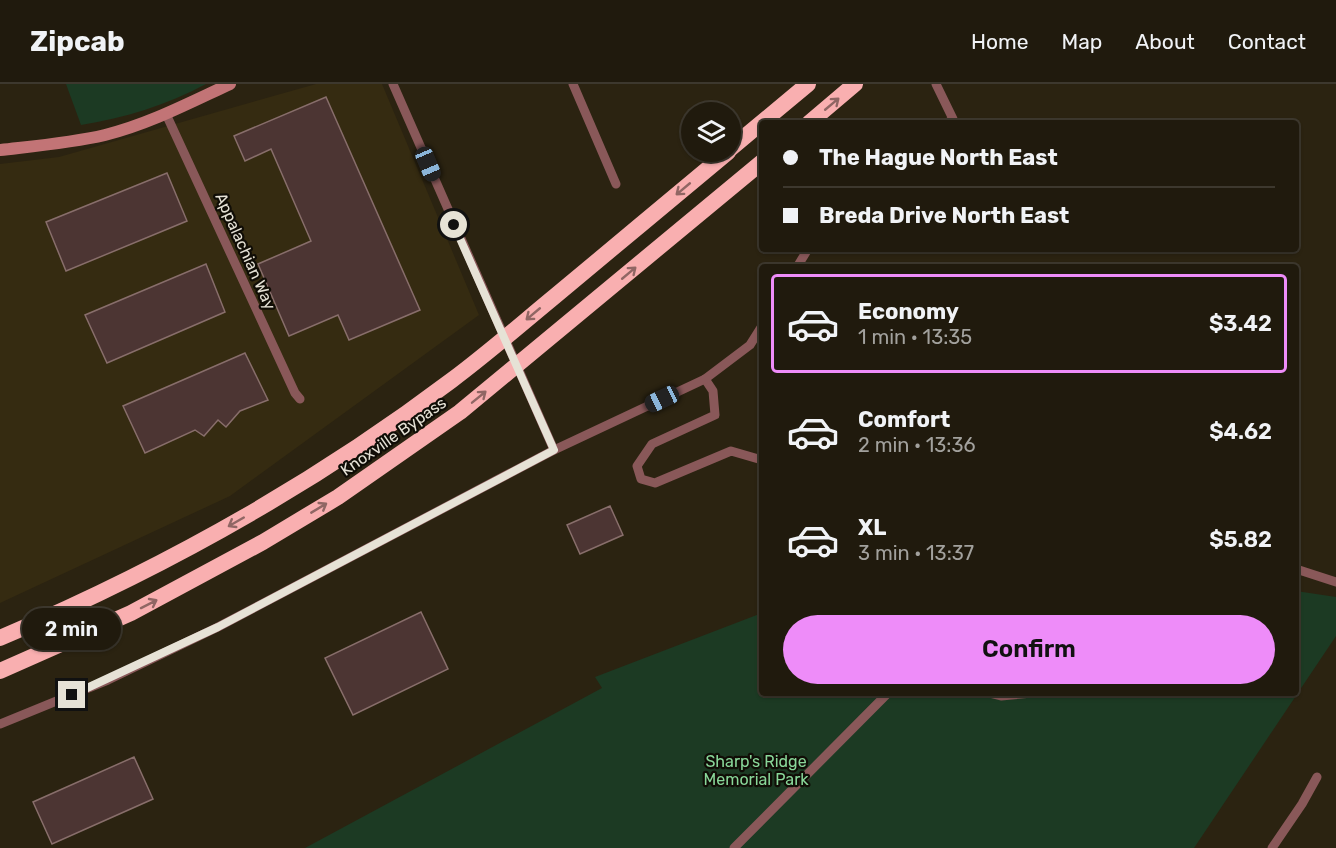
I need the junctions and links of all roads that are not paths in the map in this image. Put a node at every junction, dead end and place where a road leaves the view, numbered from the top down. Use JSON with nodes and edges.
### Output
{"nodes":[{"id":1,"x":230,"y":84,"type":"edge"},
{"id":2,"x":393,"y":84,"type":"edge"},
{"id":3,"x":573,"y":84,"type":"edge"},
{"id":4,"x":808,"y":84,"type":"edge"},
{"id":5,"x":855,"y":84,"type":"edge"},
{"id":6,"x":936,"y":84,"type":"edge"},
{"id":7,"x":166,"y":114,"type":"junction"},
{"id":8,"x":765,"y":120,"type":"edge"},
{"id":9,"x":813,"y":120,"type":"edge"},
{"id":10,"x":950,"y":120,"type":"edge"},
{"id":11,"x":759,"y":125,"type":"edge"},
{"id":12,"x":741,"y":140,"type":"edge"},
{"id":13,"x":0,"y":150,"type":"edge"},
{"id":14,"x":715,"y":162,"type":"edge"},
{"id":15,"x":759,"y":164,"type":"edge"},
{"id":16,"x":616,"y":184,"type":"dead end"},
{"id":17,"x":759,"y":331,"type":"edge"},
{"id":18,"x":705,"y":379,"type":"junction"},
{"id":19,"x":300,"y":399,"type":"dead end"},
{"id":20,"x":554,"y":450,"type":"junction"},
{"id":21,"x":759,"y":459,"type":"edge"},
{"id":22,"x":1299,"y":570,"type":"edge"},
{"id":23,"x":1336,"y":582,"type":"edge"},
{"id":24,"x":0,"y":638,"type":"edge"},
{"id":25,"x":0,"y":671,"type":"edge"},
{"id":26,"x":885,"y":696,"type":"edge"},
{"id":27,"x":0,"y":724,"type":"edge"},
{"id":28,"x":1317,"y":777,"type":"dead end"},
{"id":29,"x":1274,"y":845,"type":"edge"},
{"id":30,"x":734,"y":848,"type":"edge"}],
"edges":[{"from":1,"to":7,"type":"street"},
{"from":2,"to":20,"type":"street"},
{"from":3,"to":16,"type":"street"},
{"from":4,"to":8,"type":"highway","name":"Knoxville Bypass"},
{"from":9,"to":5,"type":"highway","one_way":true},
{"from":6,"to":10,"type":"street"},
{"from":7,"to":13,"type":"street"},
{"from":7,"to":19,"type":"street","name":"Appalachian Way"},
{"from":11,"to":12,"type":"highway","name":"Knoxville Bypass"},
{"from":14,"to":24,"type":"highway","name":"Knoxville Bypass","one_way":true},
{"from":25,"to":15,"type":"highway","name":"Knoxville Bypass","one_way":true},
{"from":17,"to":18,"type":"street"},
{"from":18,"to":20,"type":"street"},
{"from":18,"to":21,"type":"street"},
{"from":20,"to":27,"type":"street"},
{"from":22,"to":23,"type":"street"},
{"from":26,"to":30,"type":"street"},
{"from":28,"to":29,"type":"street"}]}
